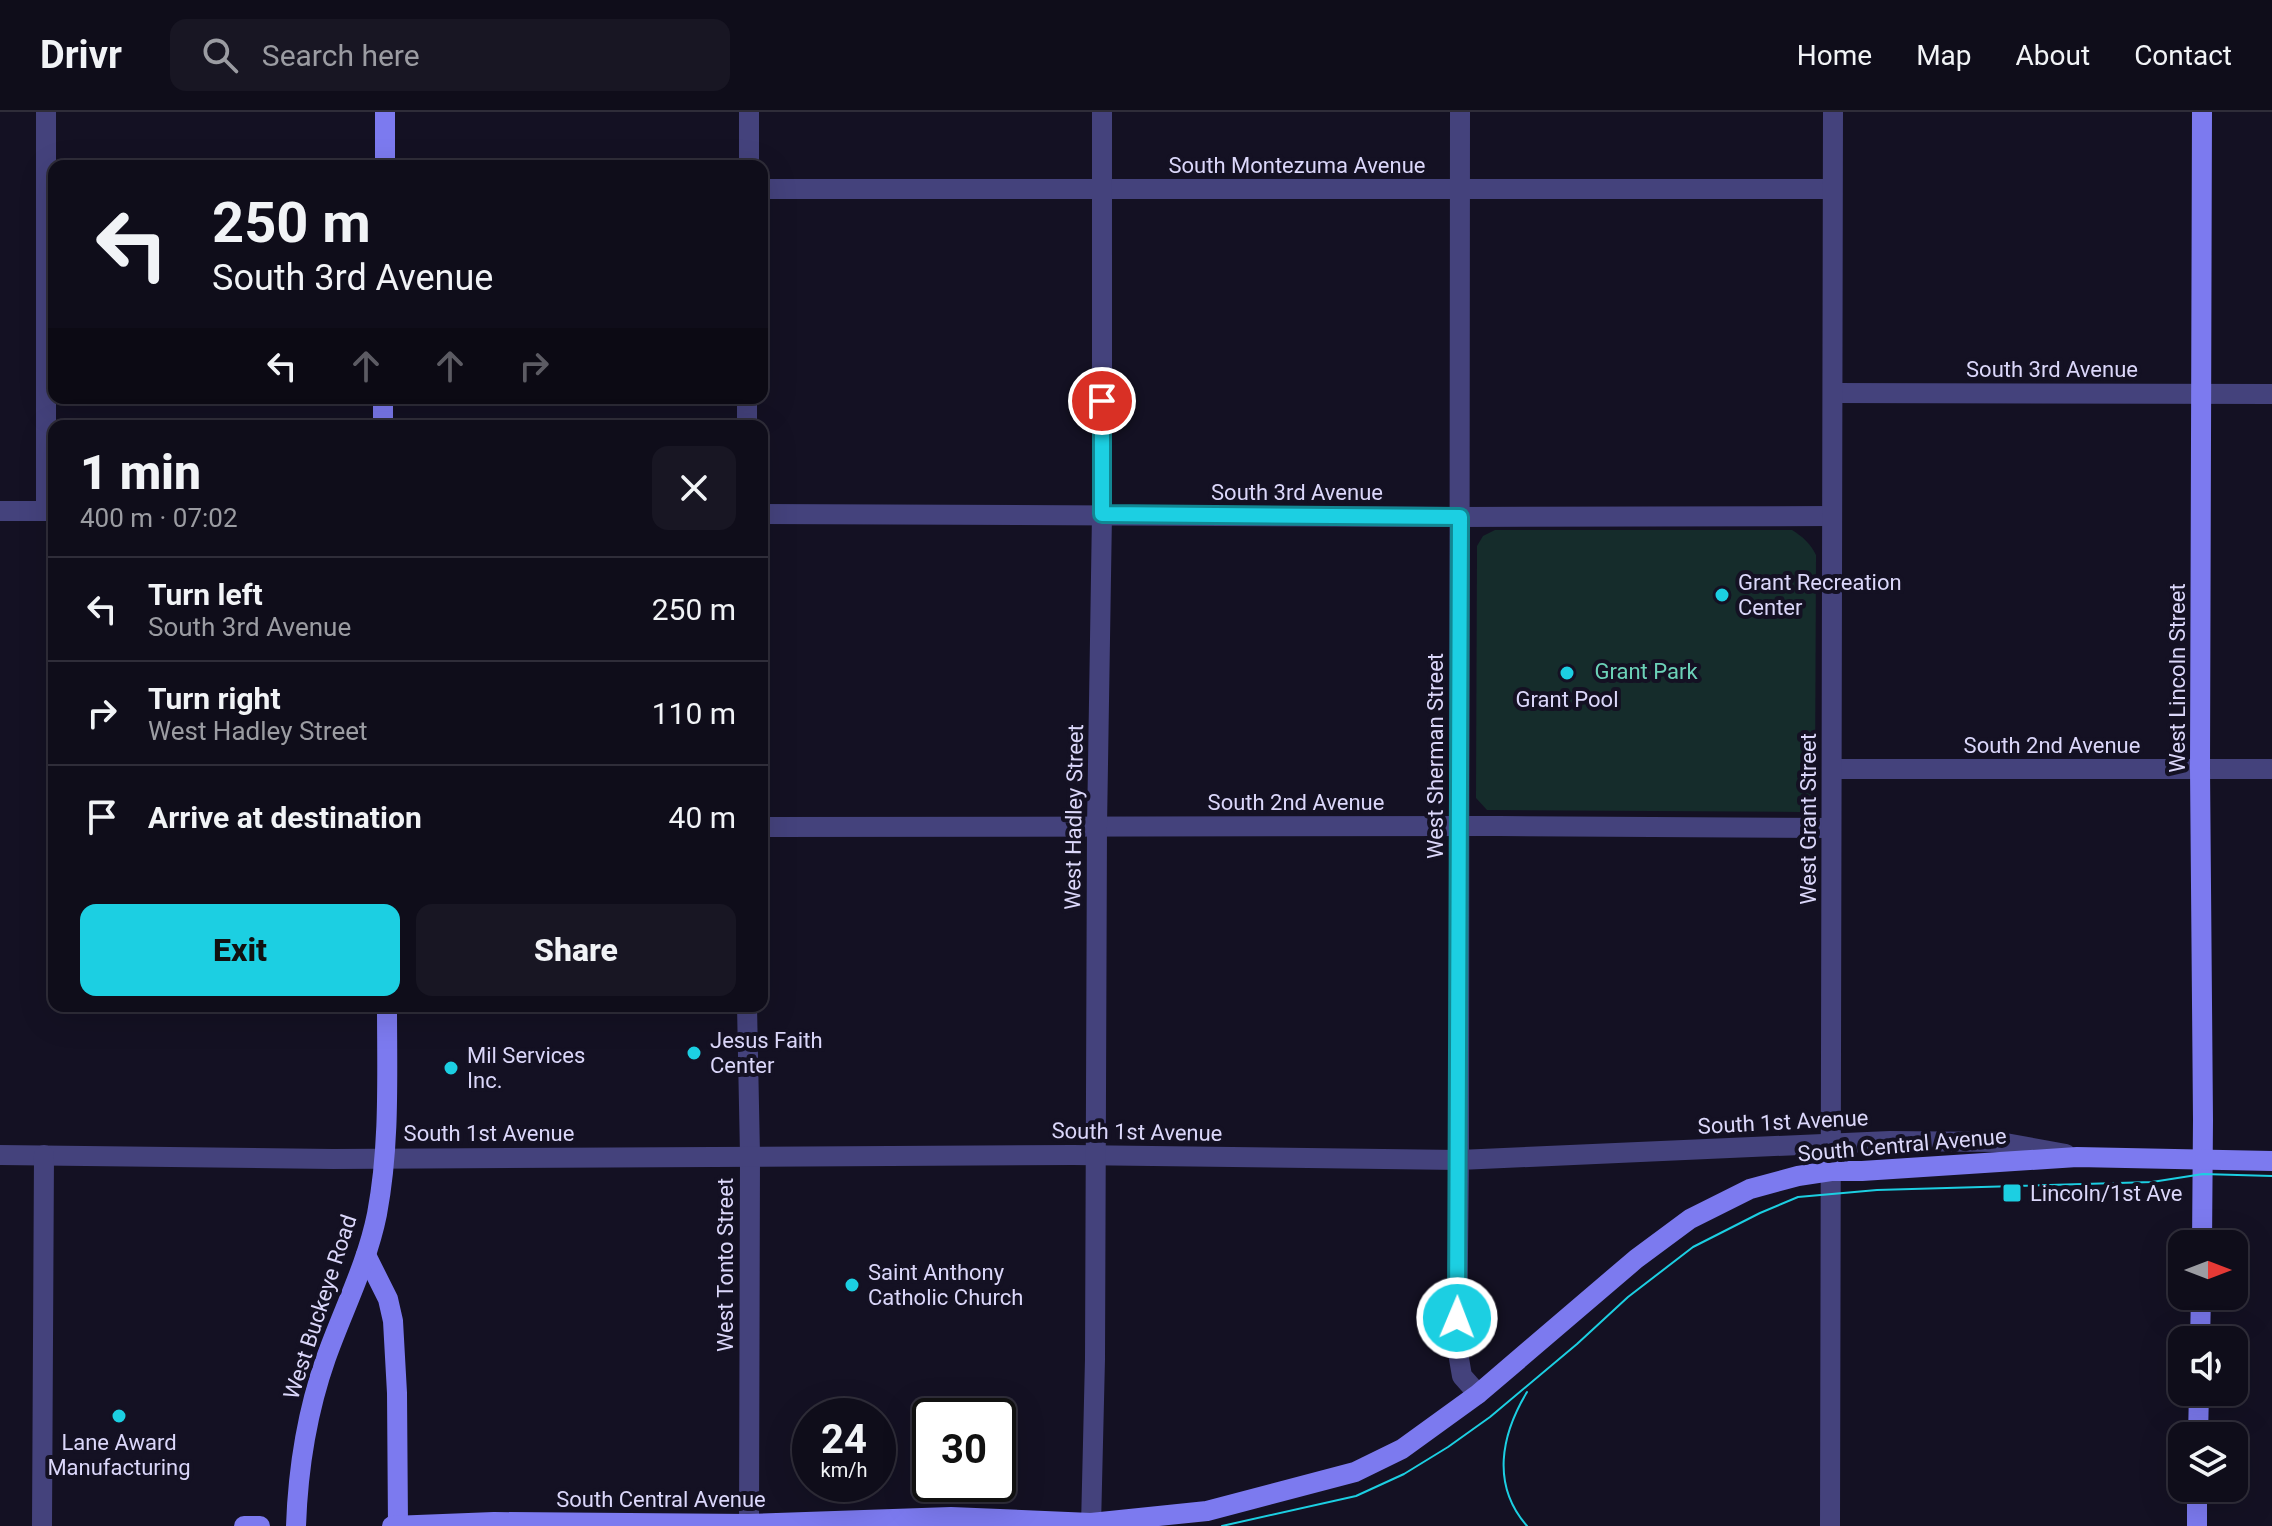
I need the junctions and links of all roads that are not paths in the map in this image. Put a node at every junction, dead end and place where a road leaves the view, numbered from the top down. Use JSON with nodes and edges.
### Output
{"nodes":[{"id":1,"x":46,"y":112,"type":"edge"},
{"id":2,"x":385,"y":112,"type":"edge"},
{"id":3,"x":749,"y":112,"type":"edge"},
{"id":4,"x":1102,"y":112,"type":"edge"},
{"id":5,"x":1460,"y":112,"type":"edge"},
{"id":6,"x":1833,"y":112,"type":"edge"},
{"id":7,"x":2202,"y":112,"type":"edge"},
{"id":8,"x":48,"y":160,"type":"edge"},
{"id":9,"x":385,"y":160,"type":"edge"},
{"id":10,"x":749,"y":160,"type":"edge"},
{"id":11,"x":768,"y":189,"type":"edge"},
{"id":12,"x":1102,"y":189,"type":"junction"},
{"id":13,"x":1460,"y":189,"type":"junction"},
{"id":14,"x":1831,"y":189,"type":"junction"},
{"id":15,"x":1833,"y":393,"type":"junction"},
{"id":16,"x":2202,"y":394,"type":"junction"},
{"id":17,"x":2272,"y":394,"type":"edge"},
{"id":18,"x":0,"y":511,"type":"edge"},
{"id":19,"x":48,"y":511,"type":"edge"},
{"id":20,"x":768,"y":514,"type":"edge"},
{"id":21,"x":1102,"y":514,"type":"junction"},
{"id":22,"x":1832,"y":516,"type":"junction"},
{"id":23,"x":1460,"y":517,"type":"junction"},
{"id":24,"x":1833,"y":769,"type":"junction"},
{"id":25,"x":2200,"y":769,"type":"junction"},
{"id":26,"x":2272,"y":769,"type":"edge"},
{"id":27,"x":1458,"y":826,"type":"junction"},
{"id":28,"x":768,"y":827,"type":"edge"},
{"id":29,"x":1097,"y":827,"type":"junction"},
{"id":30,"x":1831,"y":828,"type":"junction"},
{"id":31,"x":387,"y":1012,"type":"edge"},
{"id":32,"x":747,"y":1012,"type":"edge"},
{"id":33,"x":1831,"y":1144,"type":"junction"},
{"id":34,"x":0,"y":1155,"type":"edge"},
{"id":35,"x":44,"y":1155,"type":"junction"},
{"id":36,"x":750,"y":1155,"type":"junction"},
{"id":37,"x":1095,"y":1155,"type":"junction"},
{"id":38,"x":2077,"y":1157,"type":"junction"},
{"id":39,"x":385,"y":1158,"type":"junction"},
{"id":40,"x":1459,"y":1160,"type":"junction"},
{"id":41,"x":2203,"y":1160,"type":"junction"},
{"id":42,"x":2272,"y":1161,"type":"edge"},
{"id":43,"x":1831,"y":1171,"type":"junction"},
{"id":44,"x":2202,"y":1230,"type":"edge"},
{"id":45,"x":366,"y":1255,"type":"junction"},
{"id":46,"x":1478,"y":1394,"type":"junction"},
{"id":47,"x":2197,"y":1502,"type":"edge"},
{"id":48,"x":749,"y":1524,"type":"junction"},
{"id":49,"x":1091,"y":1524,"type":"edge"},
{"id":50,"x":42,"y":1526,"type":"edge"},
{"id":51,"x":244,"y":1526,"type":"edge"},
{"id":52,"x":260,"y":1526,"type":"edge"},
{"id":53,"x":296,"y":1526,"type":"edge"},
{"id":54,"x":392,"y":1526,"type":"edge"},
{"id":55,"x":398,"y":1526,"type":"edge"},
{"id":56,"x":1830,"y":1526,"type":"edge"},
{"id":57,"x":2197,"y":1526,"type":"edge"}],
"edges":[{"from":1,"to":8,"type":"street"},
{"from":2,"to":9,"type":"main road"},
{"from":3,"to":10,"type":"street"},
{"from":4,"to":12,"type":"street","name":"West Hadley Street"},
{"from":5,"to":13,"type":"street","name":"West Sherman Street"},
{"from":6,"to":14,"type":"street","name":"West Grant Street"},
{"from":7,"to":16,"type":"main road","name":"West Lincoln Street"},
{"from":11,"to":12,"type":"street","name":"South Montezuma Avenue"},
{"from":12,"to":13,"type":"street","name":"South Montezuma Avenue"},
{"from":12,"to":21,"type":"street","name":"West Hadley Street"},
{"from":13,"to":14,"type":"street","name":"South Montezuma Avenue"},
{"from":13,"to":23,"type":"street","name":"West Sherman Street"},
{"from":14,"to":15,"type":"street","name":"West Grant Street"},
{"from":15,"to":16,"type":"street","name":"South 3rd Avenue"},
{"from":15,"to":22,"type":"street","name":"West Grant Street"},
{"from":16,"to":17,"type":"street","name":"South 3rd Avenue"},
{"from":16,"to":25,"type":"main road","name":"West Lincoln Street"},
{"from":18,"to":19,"type":"street"},
{"from":20,"to":21,"type":"street","name":"South 3rd Avenue"},
{"from":21,"to":23,"type":"street","name":"South 3rd Avenue"},
{"from":21,"to":29,"type":"street","name":"West Hadley Street"},
{"from":22,"to":23,"type":"street","name":"South 3rd Avenue"},
{"from":22,"to":24,"type":"street","name":"West Grant Street"},
{"from":23,"to":27,"type":"street","name":"West Sherman Street"},
{"from":24,"to":25,"type":"street","name":"South 2nd Avenue"},
{"from":24,"to":30,"type":"street","name":"West Grant Street"},
{"from":25,"to":26,"type":"street","name":"South 2nd Avenue"},
{"from":25,"to":41,"type":"main road","name":"West Lincoln Street"},
{"from":27,"to":29,"type":"street","name":"South 2nd Avenue"},
{"from":27,"to":30,"type":"street","name":"South 2nd Avenue"},
{"from":27,"to":40,"type":"street","name":"West Sherman Street"},
{"from":28,"to":29,"type":"street","name":"South 2nd Avenue"},
{"from":29,"to":37,"type":"street","name":"West Hadley Street"},
{"from":30,"to":33,"type":"street","name":"West Grant Street"},
{"from":31,"to":39,"type":"main road","name":"West Buckeye Road"},
{"from":32,"to":36,"type":"street","name":"West Tonto Street"},
{"from":33,"to":38,"type":"street","name":"South 1st Avenue"},
{"from":33,"to":40,"type":"street","name":"South 1st Avenue"},
{"from":33,"to":43,"type":"street","name":"West Grant Street"},
{"from":34,"to":35,"type":"street","name":"South 1st Avenue"},
{"from":35,"to":39,"type":"street","name":"South 1st Avenue"},
{"from":35,"to":50,"type":"street"},
{"from":36,"to":37,"type":"street","name":"South 1st Avenue"},
{"from":36,"to":39,"type":"street","name":"South 1st Avenue"},
{"from":36,"to":48,"type":"street","name":"West Tonto Street"},
{"from":37,"to":40,"type":"street","name":"South 1st Avenue"},
{"from":37,"to":49,"type":"street","name":"West Hadley Street"},
{"from":38,"to":41,"type":"main road","name":"South 1st Avenue"},
{"from":38,"to":43,"type":"main road","name":"South Central Avenue"},
{"from":39,"to":45,"type":"main road","name":"West Buckeye Road"},
{"from":40,"to":46,"type":"street","name":"West Sherman Street"},
{"from":41,"to":42,"type":"main road","name":"South 1st Avenue"},
{"from":41,"to":44,"type":"main road","name":"West Lincoln Street"},
{"from":43,"to":46,"type":"main road","name":"South Central Avenue"},
{"from":43,"to":56,"type":"street","name":"West Grant Street"},
{"from":45,"to":53,"type":"main road","name":"West Buckeye Road"},
{"from":45,"to":55,"type":"main road"},
{"from":46,"to":49,"type":"main road","name":"South Central Avenue"},
{"from":47,"to":57,"type":"main road"},
{"from":48,"to":49,"type":"main road","name":"South Central Avenue"},
{"from":48,"to":55,"type":"main road","name":"South Central Avenue"},
{"from":51,"to":52,"type":"main road"},
{"from":54,"to":55,"type":"main road","name":"South Central Avenue"}]}
